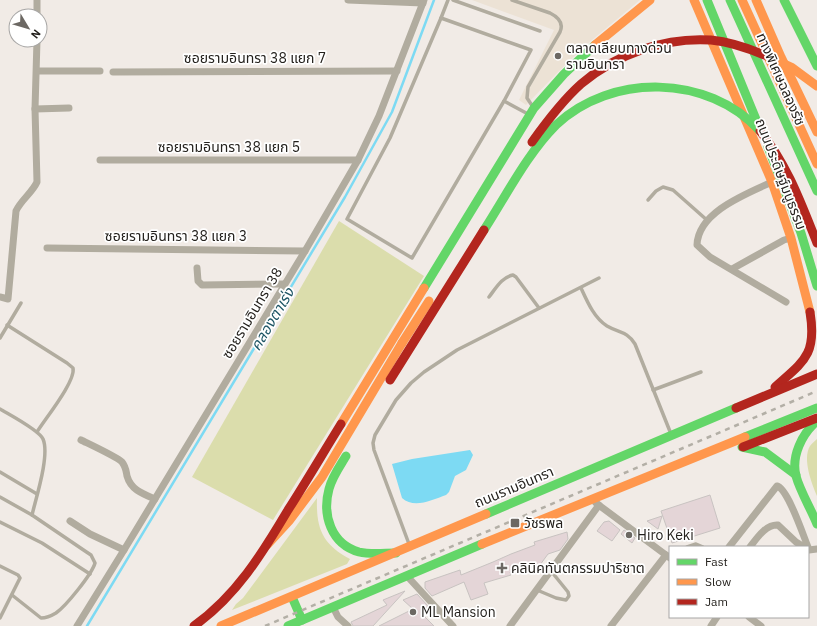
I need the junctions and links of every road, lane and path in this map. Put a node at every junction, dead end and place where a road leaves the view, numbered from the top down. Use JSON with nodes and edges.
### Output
{"nodes":[{"id":1,"x":348,"y":0,"type":"edge"},
{"id":2,"x":448,"y":0,"type":"edge"},
{"id":3,"x":453,"y":0,"type":"edge"},
{"id":4,"x":512,"y":0,"type":"edge"},
{"id":5,"x":650,"y":0,"type":"edge"},
{"id":6,"x":694,"y":0,"type":"edge"},
{"id":7,"x":707,"y":0,"type":"edge"},
{"id":8,"x":730,"y":0,"type":"edge"},
{"id":9,"x":742,"y":0,"type":"edge"},
{"id":10,"x":756,"y":0,"type":"edge"},
{"id":11,"x":784,"y":0,"type":"edge"},
{"id":12,"x":423,"y":1,"type":"edge"},
{"id":13,"x":441,"y":18,"type":"junction"},
{"id":14,"x":540,"y":31,"type":"dead end"},
{"id":15,"x":37,"y":48,"type":"edge"},
{"id":16,"x":817,"y":66,"type":"edge"},
{"id":17,"x":37,"y":71,"type":"junction"},
{"id":18,"x":397,"y":71,"type":"junction"},
{"id":19,"x":100,"y":72,"type":"dead end"},
{"id":20,"x":113,"y":72,"type":"dead end"},
{"id":21,"x":817,"y":86,"type":"edge"},
{"id":22,"x":504,"y":102,"type":"junction"},
{"id":23,"x":69,"y":108,"type":"dead end"},
{"id":24,"x":35,"y":109,"type":"junction"},
{"id":25,"x":532,"y":112,"type":"junction"},
{"id":26,"x":817,"y":132,"type":"edge"},
{"id":27,"x":100,"y":160,"type":"dead end"},
{"id":28,"x":358,"y":160,"type":"junction"},
{"id":29,"x":817,"y":164,"type":"edge"},
{"id":30,"x":772,"y":182,"type":"junction"},
{"id":31,"x":817,"y":191,"type":"edge"},
{"id":32,"x":648,"y":200,"type":"dead end"},
{"id":33,"x":708,"y":221,"type":"junction"},
{"id":34,"x":791,"y":238,"type":"junction"},
{"id":35,"x":817,"y":243,"type":"edge"},
{"id":36,"x":47,"y":248,"type":"dead end"},
{"id":37,"x":305,"y":250,"type":"junction"},
{"id":38,"x":197,"y":268,"type":"dead end"},
{"id":39,"x":732,"y":269,"type":"junction"},
{"id":40,"x":599,"y":278,"type":"dead end"},
{"id":41,"x":284,"y":284,"type":"junction"},
{"id":42,"x":817,"y":286,"type":"edge"},
{"id":43,"x":581,"y":288,"type":"junction"},
{"id":44,"x":0,"y":297,"type":"edge"},
{"id":45,"x":490,"y":297,"type":"dead end"},
{"id":46,"x":786,"y":302,"type":"dead end"},
{"id":47,"x":21,"y":303,"type":"dead end"},
{"id":48,"x":539,"y":308,"type":"junction"},
{"id":49,"x":814,"y":317,"type":"edge"},
{"id":50,"x":7,"y":325,"type":"junction"},
{"id":51,"x":0,"y":338,"type":"edge"},
{"id":52,"x":701,"y":372,"type":"dead end"},
{"id":53,"x":817,"y":374,"type":"edge"},
{"id":54,"x":653,"y":390,"type":"junction"},
{"id":55,"x":766,"y":395,"type":"junction"},
{"id":56,"x":375,"y":407,"type":"dead end"},
{"id":57,"x":817,"y":408,"type":"edge"},
{"id":58,"x":0,"y":409,"type":"edge"},
{"id":59,"x":817,"y":418,"type":"edge"},
{"id":60,"x":817,"y":421,"type":"edge"},
{"id":61,"x":37,"y":432,"type":"junction"},
{"id":62,"x":671,"y":435,"type":"junction"},
{"id":63,"x":81,"y":440,"type":"dead end"},
{"id":64,"x":351,"y":447,"type":"dead end"},
{"id":65,"x":742,"y":447,"type":"junction"},
{"id":66,"x":0,"y":472,"type":"edge"},
{"id":67,"x":796,"y":475,"type":"junction"},
{"id":68,"x":651,"y":476,"type":"junction"},
{"id":69,"x":37,"y":494,"type":"junction"},
{"id":70,"x":0,"y":497,"type":"edge"},
{"id":71,"x":155,"y":499,"type":"junction"},
{"id":72,"x":591,"y":500,"type":"junction"},
{"id":73,"x":599,"y":505,"type":"junction"},
{"id":74,"x":32,"y":515,"type":"junction"},
{"id":75,"x":70,"y":521,"type":"dead end"},
{"id":76,"x":0,"y":522,"type":"edge"},
{"id":77,"x":817,"y":524,"type":"edge"},
{"id":78,"x":268,"y":545,"type":"junction"},
{"id":79,"x":690,"y":546,"type":"edge"},
{"id":80,"x":701,"y":546,"type":"edge"},
{"id":81,"x":730,"y":546,"type":"edge"},
{"id":82,"x":751,"y":546,"type":"edge"},
{"id":83,"x":803,"y":546,"type":"edge"},
{"id":84,"x":806,"y":546,"type":"edge"},
{"id":85,"x":410,"y":547,"type":"junction"},
{"id":86,"x":124,"y":550,"type":"junction"},
{"id":87,"x":396,"y":553,"type":"junction"},
{"id":88,"x":668,"y":557,"type":"edge"},
{"id":89,"x":0,"y":566,"type":"edge"},
{"id":90,"x":550,"y":571,"type":"junction"},
{"id":91,"x":90,"y":574,"type":"junction"},
{"id":92,"x":407,"y":576,"type":"junction"},
{"id":93,"x":537,"y":590,"type":"junction"},
{"id":94,"x":12,"y":595,"type":"junction"},
{"id":95,"x":292,"y":596,"type":"junction"},
{"id":96,"x":333,"y":607,"type":"junction"},
{"id":97,"x":0,"y":618,"type":"edge"},
{"id":98,"x":717,"y":618,"type":"edge"},
{"id":99,"x":750,"y":618,"type":"edge"},
{"id":100,"x":302,"y":620,"type":"junction"},
{"id":101,"x":76,"y":626,"type":"edge"},
{"id":102,"x":194,"y":626,"type":"edge"},
{"id":103,"x":222,"y":626,"type":"edge"},
{"id":104,"x":288,"y":626,"type":"edge"},
{"id":105,"x":348,"y":626,"type":"edge"},
{"id":106,"x":453,"y":626,"type":"edge"},
{"id":107,"x":510,"y":626,"type":"edge"},
{"id":108,"x":611,"y":626,"type":"edge"},
{"id":109,"x":711,"y":626,"type":"edge"},
{"id":110,"x":761,"y":626,"type":"edge"}],
"edges":[{"from":1,"to":12,"type":"street"},
{"from":2,"to":13,"type":"lane"},
{"from":3,"to":14,"type":"lane"},
{"from":4,"to":25,"type":"lane"},
{"from":5,"to":25,"type":"main road"},
{"from":6,"to":30,"type":"main road","name":"ถนนประดิษฐ์มนูธรรม"},
{"from":7,"to":42,"type":"main road","bridge":true},
{"from":8,"to":31,"type":"main road","name":"ทางพิเศษฉลองรัช"},
{"from":9,"to":29,"type":"main road","name":"ทางพิเศษฉลองรัช"},
{"from":10,"to":26,"type":"main road"},
{"from":11,"to":16,"type":"main road"},
{"from":12,"to":18,"type":"street","name":"ซอยรามอินทรา 38"},
{"from":13,"to":22,"type":"lane"},
{"from":13,"to":22,"type":"lane"},
{"from":15,"to":17,"type":"street"},
{"from":17,"to":19,"type":"street"},
{"from":17,"to":24,"type":"street"},
{"from":18,"to":20,"type":"street","name":"ซอยรามอินทรา 38 แยก 7"},
{"from":18,"to":28,"type":"street","name":"ซอยรามอินทรา 38"},
{"from":21,"to":78,"type":"main road","bridge":true},
{"from":22,"to":25,"type":"lane"},
{"from":23,"to":24,"type":"street"},
{"from":24,"to":44,"type":"street"},
{"from":25,"to":78,"type":"main road"},
{"from":27,"to":28,"type":"street","name":"ซอยรามอินทรา 38 แยก 5"},
{"from":28,"to":37,"type":"street","name":"ซอยรามอินทรา 38"},
{"from":30,"to":33,"type":"street"},
{"from":30,"to":34,"type":"main road","name":"ถนนประดิษฐ์มนูธรรม"},
{"from":32,"to":33,"type":"lane"},
{"from":33,"to":39,"type":"street"},
{"from":34,"to":39,"type":"street"},
{"from":34,"to":49,"type":"main road","name":"ถนนประดิษฐ์มนูธรรม"},
{"from":35,"to":56,"type":"main road","bridge":true},
{"from":36,"to":37,"type":"street","name":"ซอยรามอินทรา 38 แยก 3"},
{"from":37,"to":41,"type":"street","name":"ซอยรามอินทรา 38"},
{"from":38,"to":41,"type":"street"},
{"from":39,"to":46,"type":"street"},
{"from":40,"to":43,"type":"lane"},
{"from":41,"to":71,"type":"street","name":"ซอยรามอินทรา 38"},
{"from":43,"to":48,"type":"lane"},
{"from":43,"to":54,"type":"lane"},
{"from":45,"to":48,"type":"lane"},
{"from":47,"to":50,"type":"lane"},
{"from":48,"to":85,"type":"lane"},
{"from":49,"to":55,"type":"main road","name":"ถนนประดิษฐ์มนูธรรม"},
{"from":50,"to":51,"type":"lane"},
{"from":50,"to":61,"type":"lane"},
{"from":52,"to":54,"type":"lane"},
{"from":53,"to":55,"type":"main road","name":"ถนนรามอินทรา"},
{"from":54,"to":62,"type":"lane"},
{"from":55,"to":62,"type":"main road","name":"ถนนรามอินทรา"},
{"from":57,"to":68,"type":"main road"},
{"from":58,"to":61,"type":"lane"},
{"from":59,"to":65,"type":"main road"},
{"from":60,"to":67,"type":"main road"},
{"from":61,"to":69,"type":"lane"},
{"from":62,"to":85,"type":"main road","name":"ถนนรามอินทรา"},
{"from":63,"to":71,"type":"street"},
{"from":64,"to":87,"type":"main road"},
{"from":65,"to":67,"type":"main road"},
{"from":65,"to":68,"type":"main road"},
{"from":66,"to":69,"type":"lane"},
{"from":67,"to":77,"type":"main road"},
{"from":68,"to":72,"type":"main road"},
{"from":69,"to":74,"type":"lane"},
{"from":70,"to":74,"type":"lane"},
{"from":71,"to":86,"type":"street","name":"ซอยรามอินทรา 38"},
{"from":72,"to":73,"type":"street"},
{"from":72,"to":92,"type":"main road"},
{"from":73,"to":88,"type":"street"},
{"from":73,"to":90,"type":"street"},
{"from":74,"to":91,"type":"lane"},
{"from":75,"to":86,"type":"street"},
{"from":76,"to":91,"type":"lane"},
{"from":78,"to":102,"type":"main road"},
{"from":79,"to":80,"type":"lane"},
{"from":81,"to":84,"type":"street"},
{"from":82,"to":83,"type":"street"},
{"from":85,"to":87,"type":"main road","name":"ถนนรามอินทรา"},
{"from":86,"to":101,"type":"street","name":"ซอยรามอินทรา 38"},
{"from":87,"to":95,"type":"main road","name":"ถนนรามอินทรา"},
{"from":88,"to":108,"type":"street"},
{"from":89,"to":94,"type":"lane"},
{"from":90,"to":93,"type":"street"},
{"from":90,"to":93,"type":"lane"},
{"from":91,"to":94,"type":"lane"},
{"from":92,"to":96,"type":"main road"},
{"from":92,"to":106,"type":"street"},
{"from":93,"to":107,"type":"street"},
{"from":94,"to":97,"type":"lane"},
{"from":95,"to":100,"type":"main road"},
{"from":95,"to":103,"type":"main road","name":"ถนนรามอินทรา"},
{"from":96,"to":100,"type":"main road"},
{"from":96,"to":105,"type":"street"},
{"from":98,"to":109,"type":"street"},
{"from":99,"to":110,"type":"street"},
{"from":100,"to":104,"type":"main road"}]}
